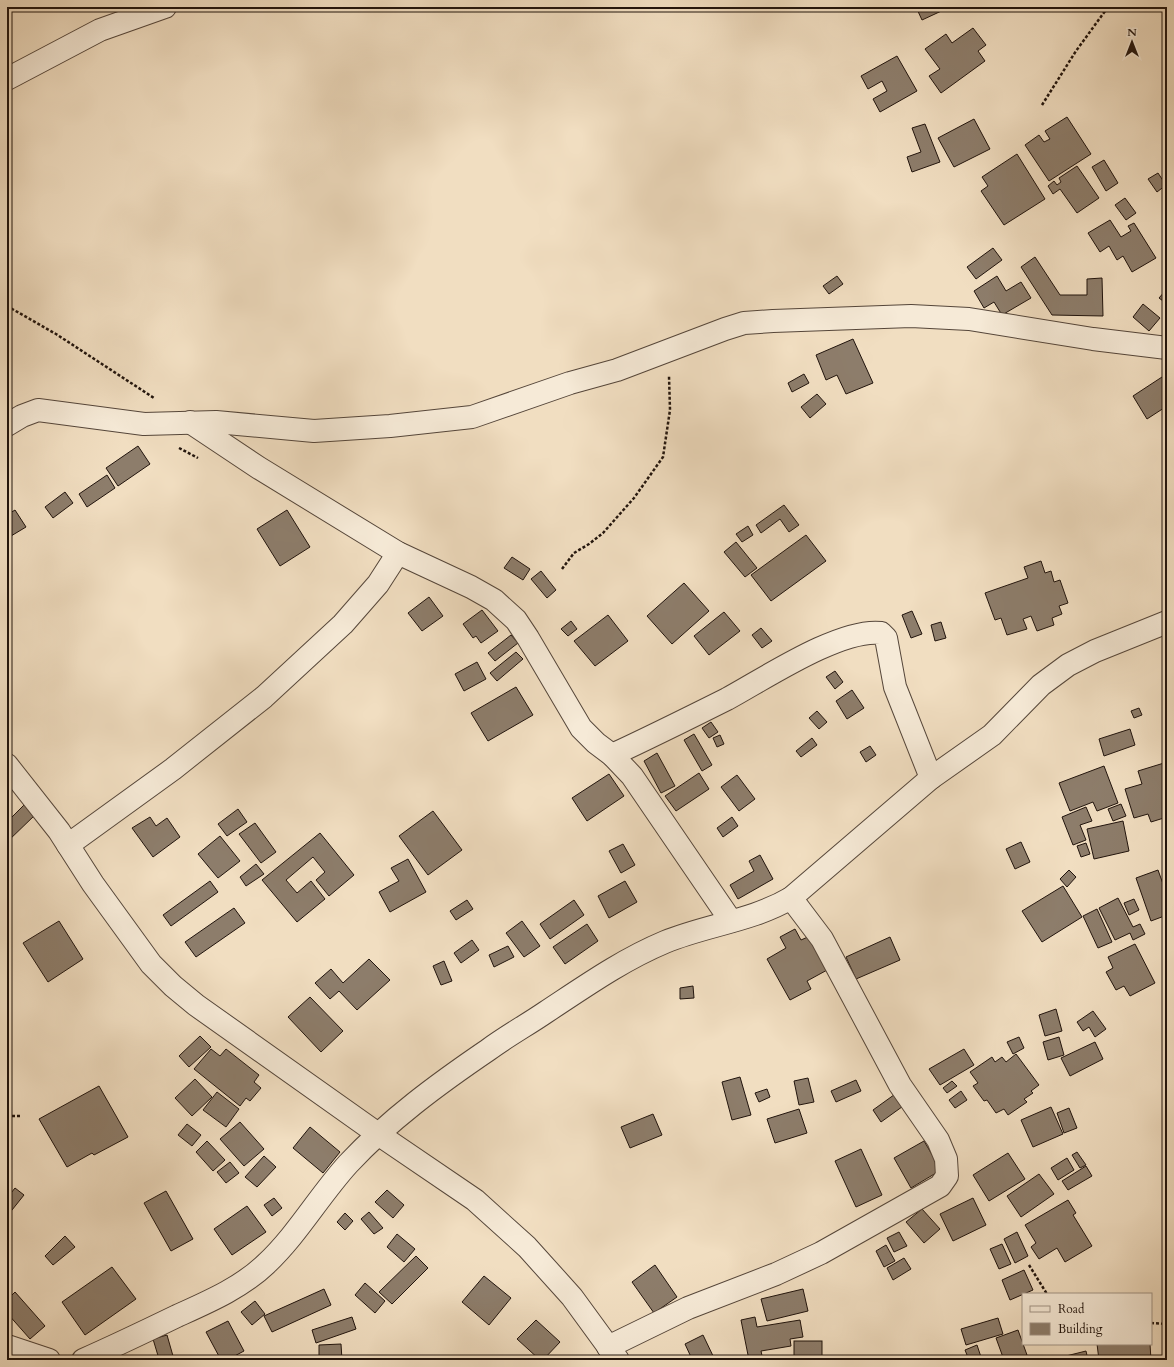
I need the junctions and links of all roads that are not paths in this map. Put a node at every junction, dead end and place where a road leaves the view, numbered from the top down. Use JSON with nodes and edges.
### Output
{"nodes":[{"id":1,"x":165,"y":7,"type":"edge"},
{"id":2,"x":7,"y":79,"type":"edge"},
{"id":3,"x":1167,"y":348,"type":"edge"},
{"id":4,"x":190,"y":422,"type":"junction"},
{"id":5,"x":7,"y":425,"type":"edge"},
{"id":6,"x":398,"y":553,"type":"junction"},
{"id":7,"x":1167,"y":622,"type":"edge"},
{"id":8,"x":612,"y":755,"type":"junction"},
{"id":9,"x":7,"y":765,"type":"edge"},
{"id":10,"x":931,"y":778,"type":"junction"},
{"id":11,"x":68,"y":845,"type":"junction"},
{"id":12,"x":790,"y":898,"type":"junction"},
{"id":13,"x":731,"y":921,"type":"junction"},
{"id":14,"x":378,"y":1134,"type":"junction"},
{"id":15,"x":7,"y":1346,"type":"edge"},
{"id":16,"x":613,"y":1353,"type":"edge"},
{"id":17,"x":49,"y":1360,"type":"edge"},
{"id":18,"x":83,"y":1360,"type":"edge"}],
"edges":[{"from":1,"to":2,"type":"street"},
{"from":3,"to":4,"type":"street"},
{"from":4,"to":5,"type":"street"},
{"from":4,"to":6,"type":"street"},
{"from":6,"to":8,"type":"street"},
{"from":6,"to":11,"type":"street"},
{"from":7,"to":10,"type":"street"},
{"from":8,"to":10,"type":"street"},
{"from":8,"to":13,"type":"street"},
{"from":9,"to":11,"type":"street"},
{"from":10,"to":12,"type":"street"},
{"from":11,"to":14,"type":"street"},
{"from":12,"to":13,"type":"street"},
{"from":12,"to":16,"type":"street"},
{"from":13,"to":14,"type":"street"},
{"from":14,"to":16,"type":"street"},
{"from":14,"to":18,"type":"street"},
{"from":15,"to":17,"type":"street"}]}
